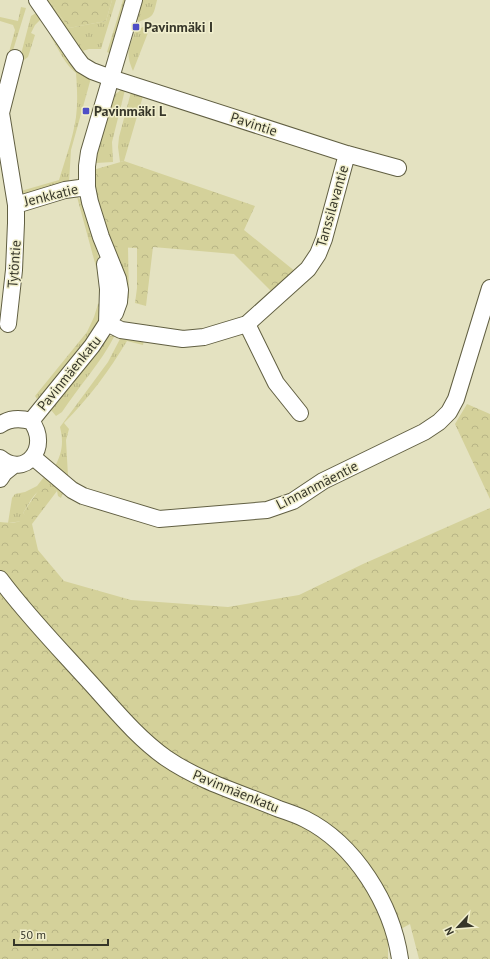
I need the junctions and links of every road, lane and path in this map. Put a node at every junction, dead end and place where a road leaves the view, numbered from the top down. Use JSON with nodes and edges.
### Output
{"nodes":[{"id":1,"x":37,"y":0,"type":"edge"},
{"id":2,"x":134,"y":0,"type":"edge"},
{"id":3,"x":16,"y":58,"type":"dead end"},
{"id":4,"x":111,"y":78,"type":"junction"},
{"id":5,"x":347,"y":154,"type":"junction"},
{"id":6,"x":398,"y":168,"type":"dead end"},
{"id":7,"x":87,"y":187,"type":"junction"},
{"id":8,"x":16,"y":205,"type":"junction"},
{"id":9,"x":490,"y":288,"type":"edge"},
{"id":10,"x":107,"y":323,"type":"junction"},
{"id":11,"x":8,"y":324,"type":"dead end"},
{"id":12,"x":247,"y":324,"type":"junction"},
{"id":13,"x":300,"y":414,"type":"dead end"},
{"id":14,"x":31,"y":421,"type":"junction"},
{"id":15,"x":0,"y":425,"type":"edge"},
{"id":16,"x":33,"y":457,"type":"junction"},
{"id":17,"x":7,"y":461,"type":"edge"},
{"id":18,"x":0,"y":479,"type":"edge"},
{"id":19,"x":0,"y":579,"type":"edge"},
{"id":20,"x":400,"y":959,"type":"edge"}],
"edges":[{"from":1,"to":4,"type":"street","name":"Pavintie"},
{"from":2,"to":4,"type":"street","name":"Pavinmäenkatu"},
{"from":3,"to":8,"type":"street","name":"Tytöntie"},
{"from":4,"to":5,"type":"street","name":"Pavintie"},
{"from":4,"to":7,"type":"street","name":"Pavinmäenkatu"},
{"from":5,"to":6,"type":"street","name":"Pavintie"},
{"from":5,"to":12,"type":"street","name":"Tanssilavantie"},
{"from":7,"to":8,"type":"street","name":"Jenkkatie"},
{"from":7,"to":10,"type":"street","name":"Pavinmäenkatu"},
{"from":8,"to":11,"type":"street","name":"Tytöntie"},
{"from":9,"to":16,"type":"street","name":"Linnanmäentie"},
{"from":10,"to":12,"type":"street","name":"Tanssilavantie"},
{"from":10,"to":14,"type":"street","name":"Pavinmäenkatu"},
{"from":12,"to":13,"type":"street"},
{"from":14,"to":15,"type":"street"},
{"from":14,"to":16,"type":"street"},
{"from":16,"to":17,"type":"street"},
{"from":17,"to":18,"type":"street"},
{"from":19,"to":20,"type":"street","name":"Pavinmäenkatu"}]}
